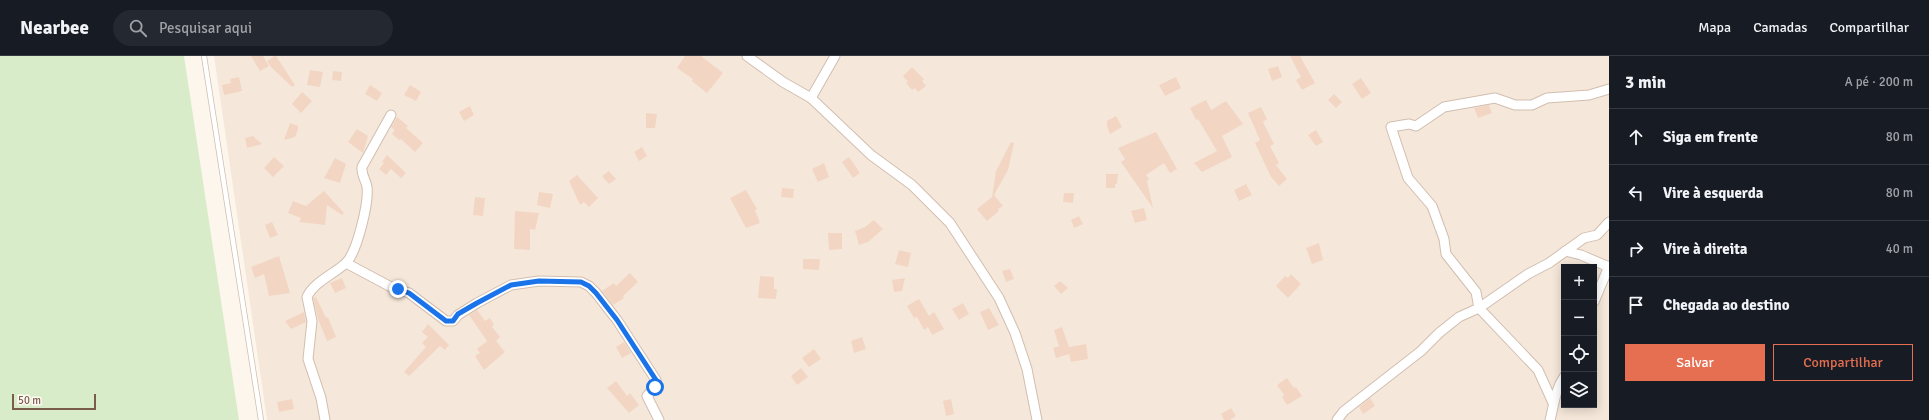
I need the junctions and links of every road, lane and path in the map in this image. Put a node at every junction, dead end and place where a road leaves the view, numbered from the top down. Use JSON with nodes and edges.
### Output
{"nodes":[{"id":1,"x":204,"y":56,"type":"edge"},
{"id":2,"x":747,"y":56,"type":"edge"},
{"id":3,"x":835,"y":56,"type":"edge"},
{"id":4,"x":1609,"y":89,"type":"edge"},
{"id":5,"x":811,"y":98,"type":"junction"},
{"id":6,"x":391,"y":115,"type":"dead end"},
{"id":7,"x":1609,"y":222,"type":"edge"},
{"id":8,"x":1565,"y":251,"type":"junction"},
{"id":9,"x":346,"y":263,"type":"junction"},
{"id":10,"x":1609,"y":266,"type":"edge"},
{"id":11,"x":1595,"y":300,"type":"edge"},
{"id":12,"x":1479,"y":308,"type":"junction"},
{"id":13,"x":1561,"y":381,"type":"edge"},
{"id":14,"x":1553,"y":403,"type":"junction"},
{"id":15,"x":261,"y":420,"type":"edge"},
{"id":16,"x":325,"y":420,"type":"edge"},
{"id":17,"x":659,"y":420,"type":"edge"},
{"id":18,"x":1037,"y":420,"type":"edge"},
{"id":19,"x":1337,"y":420,"type":"edge"},
{"id":20,"x":1550,"y":420,"type":"edge"}],
"edges":[{"from":1,"to":15,"type":"lane"},
{"from":2,"to":5,"type":"street"},
{"from":3,"to":5,"type":"street"},
{"from":4,"to":12,"type":"street"},
{"from":5,"to":18,"type":"street"},
{"from":6,"to":9,"type":"street"},
{"from":7,"to":8,"type":"street"},
{"from":8,"to":10,"type":"street"},
{"from":8,"to":12,"type":"street"},
{"from":9,"to":16,"type":"street"},
{"from":9,"to":17,"type":"street"},
{"from":10,"to":11,"type":"street"},
{"from":12,"to":14,"type":"street"},
{"from":12,"to":19,"type":"street"},
{"from":13,"to":14,"type":"street"},
{"from":14,"to":20,"type":"street"}]}
